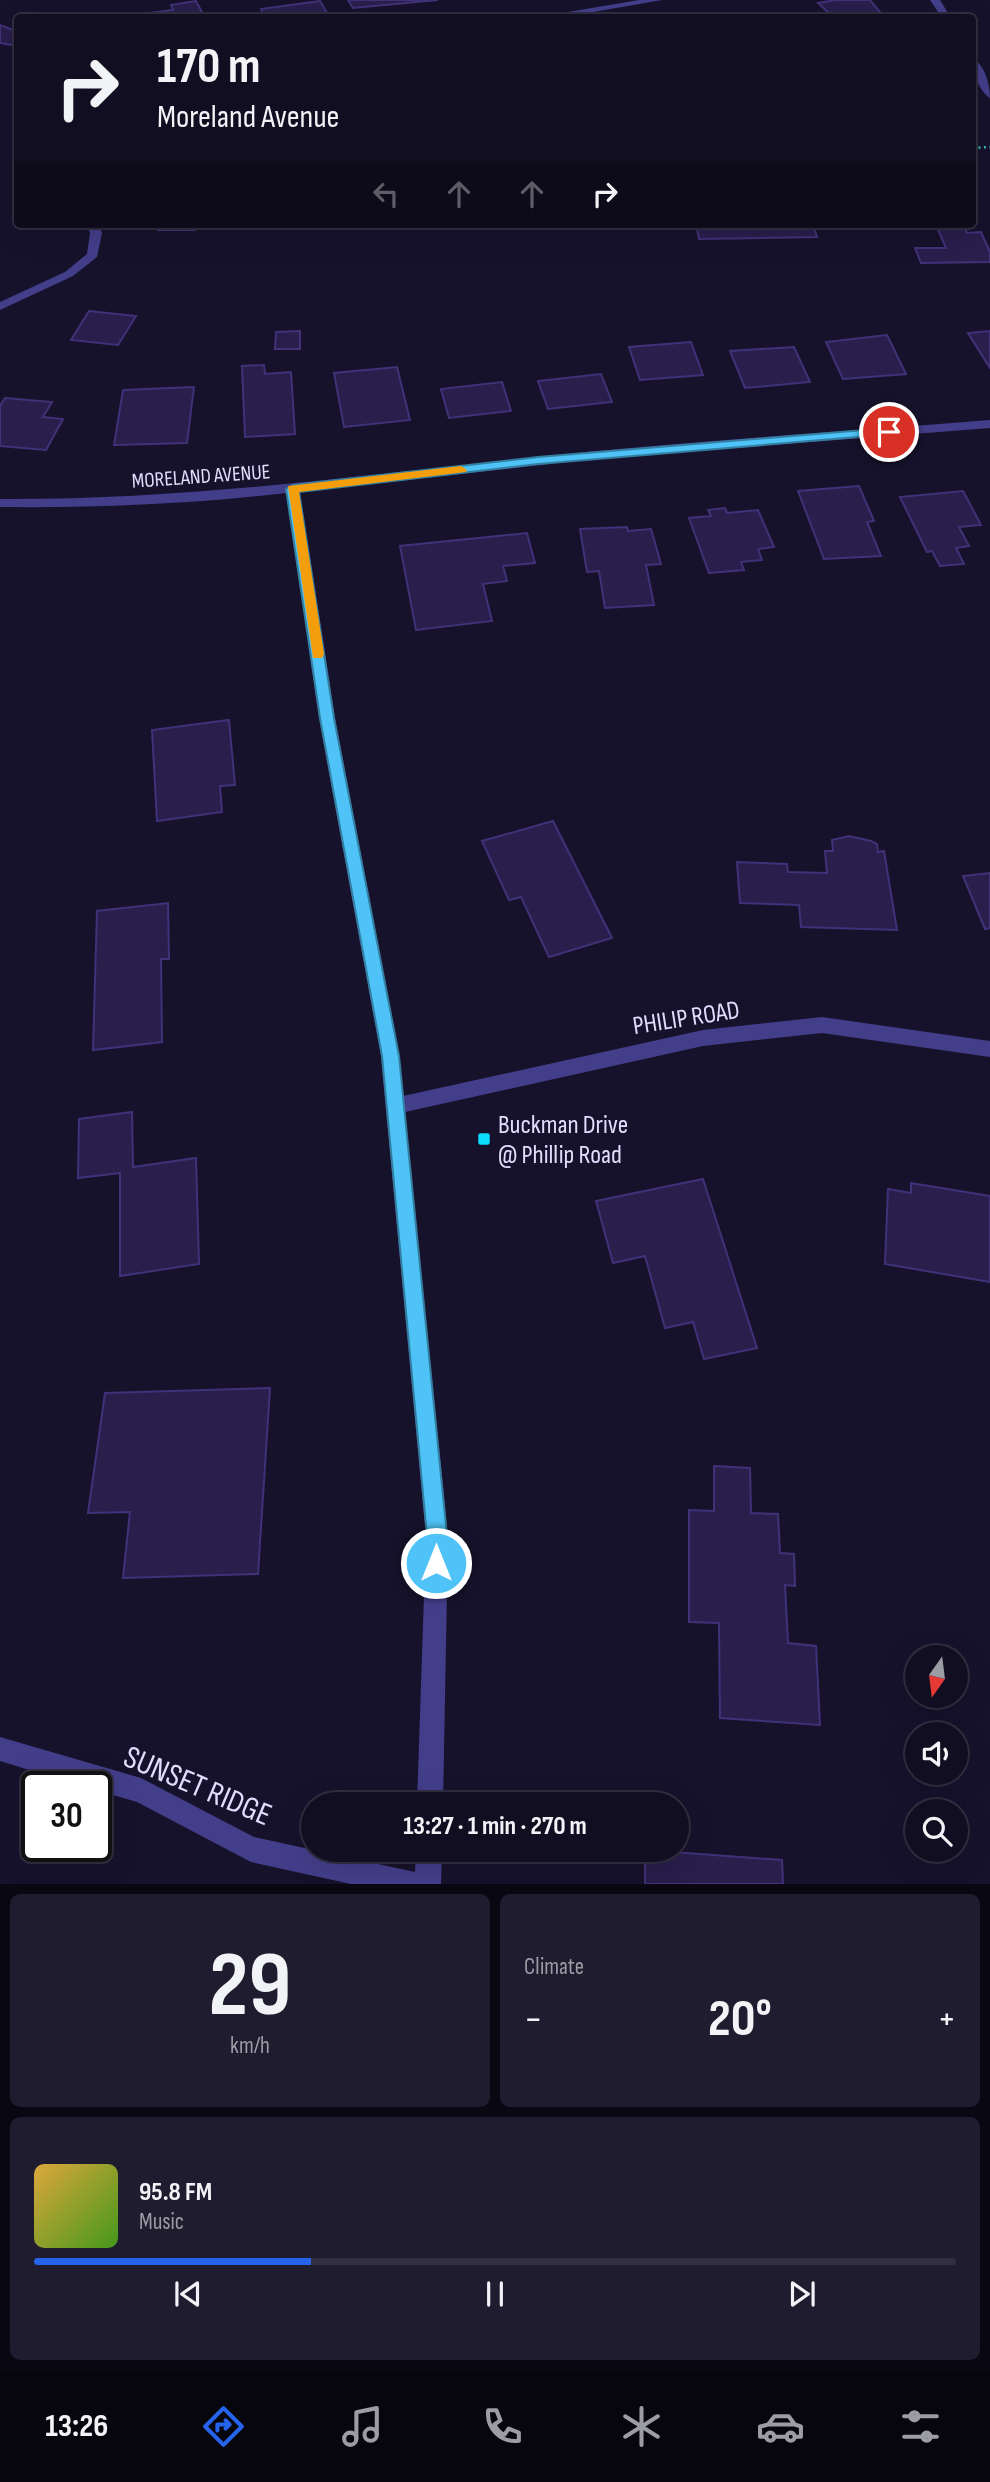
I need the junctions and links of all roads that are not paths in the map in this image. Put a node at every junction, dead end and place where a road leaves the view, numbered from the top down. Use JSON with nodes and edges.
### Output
{"nodes":[{"id":1,"x":657,"y":0,"type":"edge"},
{"id":2,"x":564,"y":14,"type":"edge"},
{"id":3,"x":976,"y":67,"type":"edge"},
{"id":4,"x":990,"y":95,"type":"edge"},
{"id":5,"x":94,"y":228,"type":"edge"},
{"id":6,"x":0,"y":306,"type":"edge"},
{"id":7,"x":990,"y":424,"type":"edge"},
{"id":8,"x":293,"y":489,"type":"junction"},
{"id":9,"x":0,"y":503,"type":"edge"},
{"id":10,"x":990,"y":1049,"type":"edge"},
{"id":11,"x":395,"y":1105,"type":"junction"},
{"id":12,"x":0,"y":1749,"type":"edge"},
{"id":13,"x":430,"y":1792,"type":"edge"},
{"id":14,"x":429,"y":1862,"type":"edge"},
{"id":15,"x":413,"y":1884,"type":"edge"},
{"id":16,"x":428,"y":1884,"type":"edge"}],
"edges":[{"from":1,"to":2,"type":"street"},
{"from":3,"to":4,"type":"street"},
{"from":5,"to":6,"type":"street"},
{"from":7,"to":8,"type":"street","name":"MORELAND AVENUE"},
{"from":8,"to":9,"type":"street","name":"MORELAND AVENUE"},
{"from":8,"to":11,"type":"street"},
{"from":10,"to":11,"type":"street","name":"PHILIP ROAD"},
{"from":11,"to":13,"type":"street"},
{"from":12,"to":15,"type":"street","name":"SUNSET RIDGE"},
{"from":14,"to":16,"type":"street"}]}
